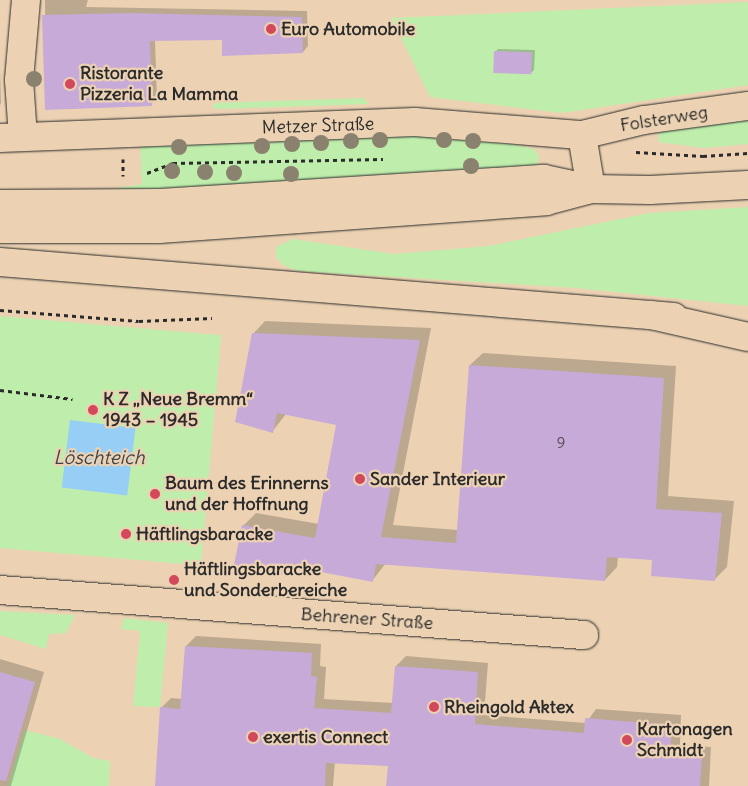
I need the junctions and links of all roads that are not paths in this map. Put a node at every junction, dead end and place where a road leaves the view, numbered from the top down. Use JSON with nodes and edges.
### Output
{"nodes":[{"id":1,"x":26,"y":0,"type":"edge"},
{"id":2,"x":748,"y":106,"type":"edge"},
{"id":3,"x":582,"y":136,"type":"junction"},
{"id":4,"x":11,"y":137,"type":"edge"},
{"id":5,"x":748,"y":185,"type":"edge"},
{"id":6,"x":590,"y":189,"type":"junction"},
{"id":7,"x":0,"y":204,"type":"edge"},
{"id":8,"x":0,"y":230,"type":"edge"},
{"id":9,"x":0,"y":262,"type":"edge"},
{"id":10,"x":651,"y":314,"type":"junction"},
{"id":11,"x":748,"y":324,"type":"edge"},
{"id":12,"x":748,"y":337,"type":"edge"},
{"id":13,"x":0,"y":590,"type":"edge"},
{"id":14,"x":584,"y":635,"type":"dead end"}],
"edges":[{"from":1,"to":4,"type":"main road"},
{"from":2,"to":3,"type":"main road","name":"Folsterweg"},
{"from":3,"to":4,"type":"main road","name":"Metzer Straße"},
{"from":3,"to":6,"type":"main road"},
{"from":5,"to":6,"type":"main road"},
{"from":6,"to":7,"type":"main road"},
{"from":6,"to":8,"type":"main road"},
{"from":9,"to":10,"type":"main road"},
{"from":10,"to":11,"type":"main road"},
{"from":10,"to":12,"type":"main road"},
{"from":13,"to":14,"type":"main road","name":"Behrener Straße"}]}
